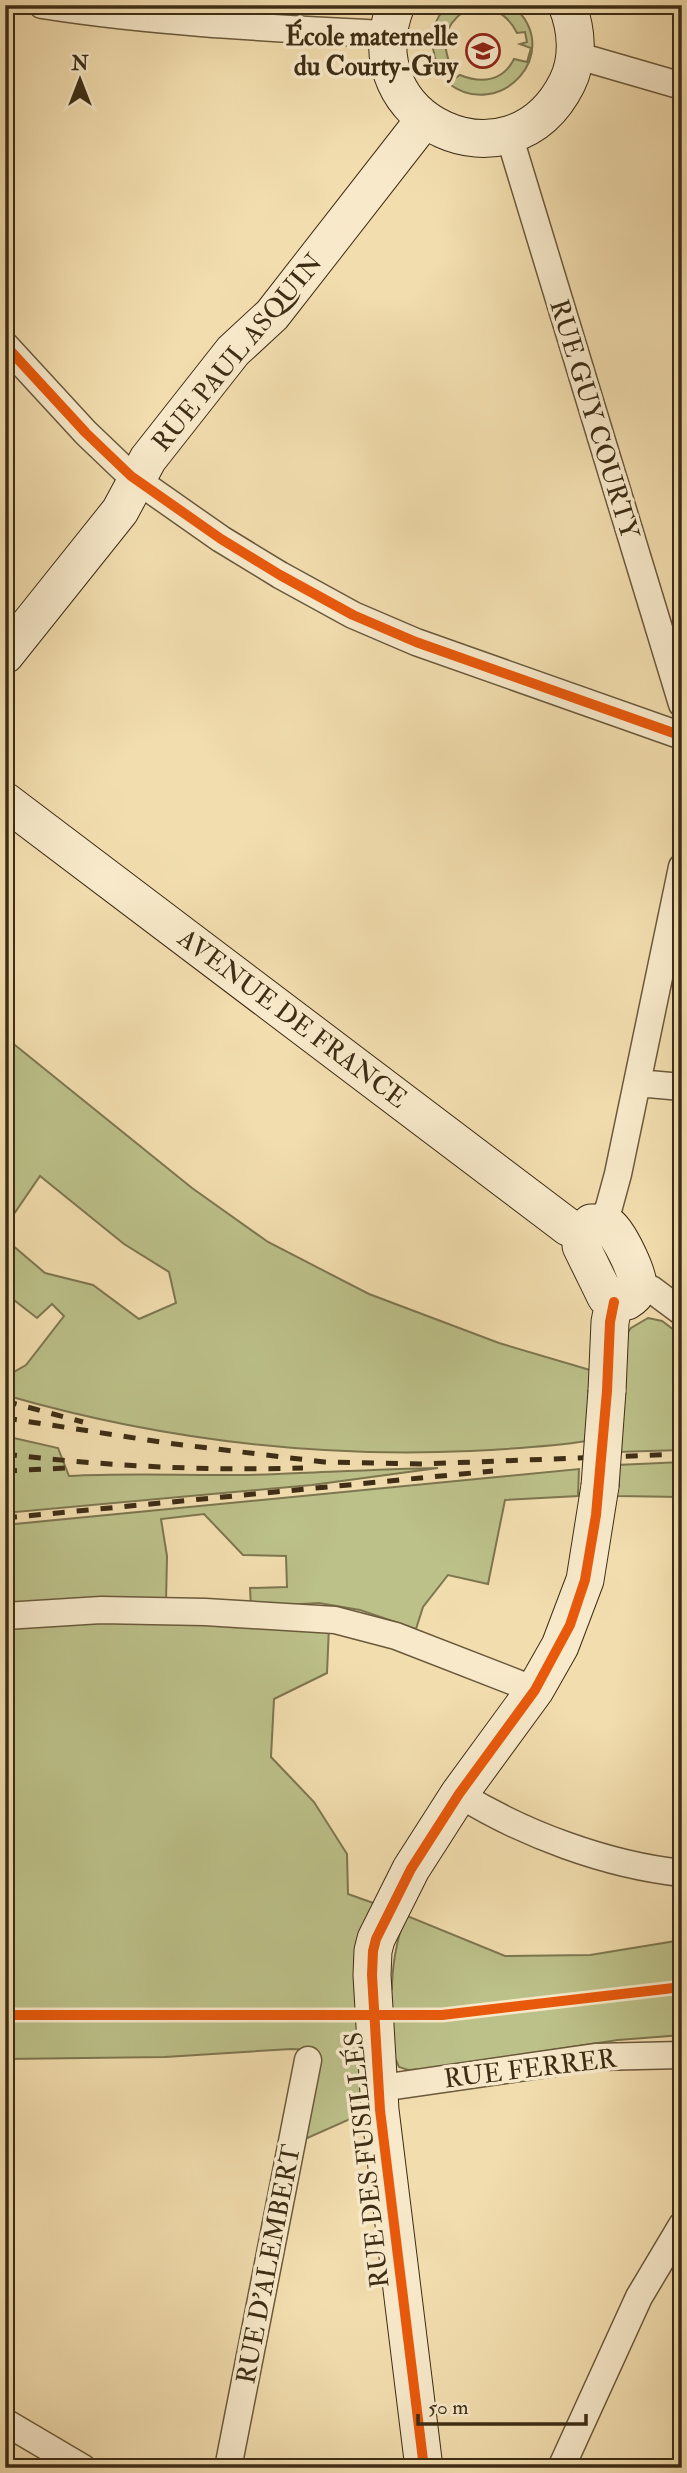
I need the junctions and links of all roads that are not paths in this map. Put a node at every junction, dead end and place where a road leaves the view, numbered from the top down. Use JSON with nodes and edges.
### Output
{"nodes":[{"id":1,"x":42,"y":5,"type":"edge"},
{"id":2,"x":567,"y":5,"type":"edge"},
{"id":3,"x":391,"y":20,"type":"edge"},
{"id":4,"x":575,"y":55,"type":"junction"},
{"id":5,"x":682,"y":86,"type":"edge"},
{"id":6,"x":424,"y":120,"type":"junction"},
{"id":7,"x":509,"y":135,"type":"junction"},
{"id":8,"x":5,"y":345,"type":"edge"},
{"id":9,"x":137,"y":481,"type":"junction"},
{"id":10,"x":5,"y":655,"type":"edge"},
{"id":11,"x":682,"y":704,"type":"edge"},
{"id":12,"x":682,"y":737,"type":"edge"},
{"id":13,"x":5,"y":801,"type":"edge"},
{"id":14,"x":682,"y":867,"type":"edge"},
{"id":15,"x":638,"y":1083,"type":"junction"},
{"id":16,"x":682,"y":1087,"type":"edge"},
{"id":17,"x":591,"y":1227,"type":"junction"},
{"id":18,"x":626,"y":1294,"type":"junction"},
{"id":19,"x":682,"y":1312,"type":"edge"},
{"id":20,"x":5,"y":1616,"type":"edge"},
{"id":21,"x":535,"y":1690,"type":"junction"},
{"id":22,"x":459,"y":1794,"type":"junction"},
{"id":23,"x":682,"y":1873,"type":"edge"},
{"id":24,"x":682,"y":2055,"type":"edge"},
{"id":25,"x":308,"y":2060,"type":"dead end"},
{"id":26,"x":377,"y":2069,"type":"junction"},
{"id":27,"x":682,"y":2225,"type":"edge"},
{"id":28,"x":5,"y":2422,"type":"edge"},
{"id":29,"x":83,"y":2468,"type":"edge"},
{"id":30,"x":228,"y":2468,"type":"edge"},
{"id":31,"x":424,"y":2468,"type":"edge"},
{"id":32,"x":561,"y":2468,"type":"edge"}],
"edges":[{"from":1,"to":3,"type":"street"},
{"from":2,"to":4,"type":"street"},
{"from":3,"to":6,"type":"street"},
{"from":4,"to":5,"type":"street"},
{"from":4,"to":7,"type":"street"},
{"from":6,"to":7,"type":"street"},
{"from":6,"to":9,"type":"street","name":"RUE PAUL ASQUIN"},
{"from":7,"to":11,"type":"street","name":"RUE GUY COURTY"},
{"from":8,"to":9,"type":"street"},
{"from":9,"to":10,"type":"street","name":"RUE PAUL ASQUIN"},
{"from":9,"to":12,"type":"street"},
{"from":13,"to":17,"type":"street","name":"AVENUE DE FRANCE"},
{"from":14,"to":15,"type":"street"},
{"from":15,"to":16,"type":"street"},
{"from":15,"to":17,"type":"street"},
{"from":17,"to":18,"type":"street"},
{"from":18,"to":19,"type":"street"},
{"from":18,"to":21,"type":"street","name":"RUE DES FUSILLÉS","bridge":true},
{"from":20,"to":21,"type":"street"},
{"from":21,"to":22,"type":"street","name":"RUE DES FUSILLÉS"},
{"from":22,"to":23,"type":"street"},
{"from":22,"to":26,"type":"street","name":"RUE DES FUSILLÉS"},
{"from":24,"to":26,"type":"street","name":"RUE FERRER"},
{"from":25,"to":30,"type":"street","name":"RUE D'ALEMBERT"},
{"from":26,"to":31,"type":"street","name":"RUE DES FUSILLÉS"},
{"from":27,"to":32,"type":"street"},
{"from":28,"to":29,"type":"street"}]}
